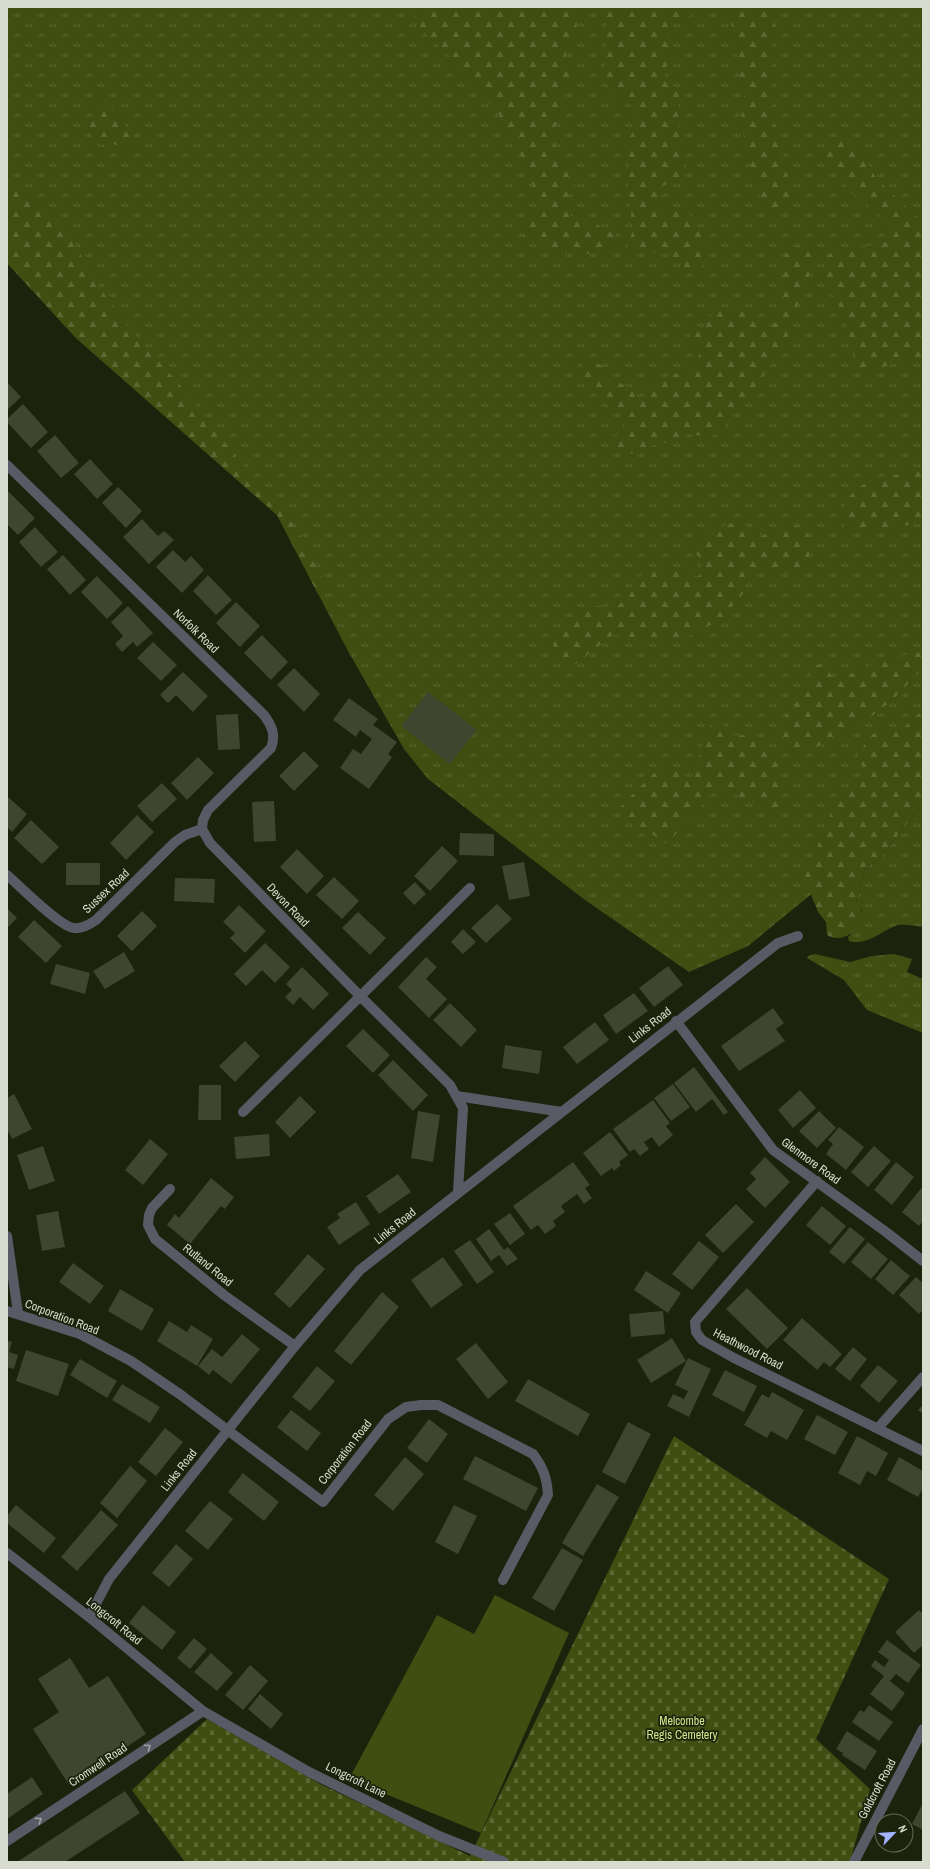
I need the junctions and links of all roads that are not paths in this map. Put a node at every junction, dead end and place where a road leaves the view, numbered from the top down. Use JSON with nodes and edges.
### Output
{"nodes":[{"id":1,"x":7,"y":465,"type":"edge"},
{"id":2,"x":202,"y":829,"type":"junction"},
{"id":3,"x":7,"y":875,"type":"edge"},
{"id":4,"x":470,"y":888,"type":"dead end"},
{"id":5,"x":798,"y":936,"type":"dead end"},
{"id":6,"x":360,"y":996,"type":"junction"},
{"id":7,"x":676,"y":1021,"type":"junction"},
{"id":8,"x":457,"y":1096,"type":"junction"},
{"id":9,"x":243,"y":1112,"type":"dead end"},
{"id":10,"x":562,"y":1112,"type":"junction"},
{"id":11,"x":817,"y":1181,"type":"junction"},
{"id":12,"x":170,"y":1189,"type":"dead end"},
{"id":13,"x":458,"y":1192,"type":"junction"},
{"id":14,"x":7,"y":1236,"type":"edge"},
{"id":15,"x":923,"y":1261,"type":"edge"},
{"id":16,"x":7,"y":1311,"type":"edge"},
{"id":17,"x":18,"y":1313,"type":"junction"},
{"id":18,"x":294,"y":1346,"type":"junction"},
{"id":19,"x":923,"y":1377,"type":"edge"},
{"id":20,"x":878,"y":1428,"type":"junction"},
{"id":21,"x":227,"y":1430,"type":"junction"},
{"id":22,"x":923,"y":1451,"type":"edge"},
{"id":23,"x":7,"y":1553,"type":"edge"},
{"id":24,"x":503,"y":1580,"type":"dead end"},
{"id":25,"x":89,"y":1617,"type":"junction"},
{"id":26,"x":203,"y":1711,"type":"junction"},
{"id":27,"x":923,"y":1729,"type":"edge"},
{"id":28,"x":7,"y":1841,"type":"edge"},
{"id":29,"x":504,"y":1862,"type":"edge"},
{"id":30,"x":854,"y":1862,"type":"edge"}],
"edges":[{"from":1,"to":2,"type":"street","name":"Norfolk Road"},
{"from":2,"to":3,"type":"street","name":"Sussex Road"},
{"from":2,"to":6,"type":"street","name":"Devon Road"},
{"from":4,"to":6,"type":"street"},
{"from":5,"to":7,"type":"street","name":"Links Road"},
{"from":6,"to":8,"type":"street","name":"Devon Road"},
{"from":6,"to":9,"type":"street"},
{"from":7,"to":10,"type":"street","name":"Links Road"},
{"from":7,"to":11,"type":"street","name":"Glenmore Road"},
{"from":8,"to":10,"type":"street"},
{"from":8,"to":13,"type":"street","name":"Devon Road"},
{"from":10,"to":13,"type":"street","name":"Links Road"},
{"from":11,"to":15,"type":"street","name":"Glenmore Road"},
{"from":11,"to":20,"type":"street","name":"Heathwood Road"},
{"from":12,"to":18,"type":"street","name":"Rutland Road"},
{"from":13,"to":18,"type":"street","name":"Links Road"},
{"from":14,"to":17,"type":"street"},
{"from":16,"to":17,"type":"street","name":"Corporation Road"},
{"from":17,"to":21,"type":"street","name":"Corporation Road"},
{"from":18,"to":21,"type":"street","name":"Links Road"},
{"from":19,"to":20,"type":"street"},
{"from":20,"to":22,"type":"street","name":"Heathwood Road"},
{"from":21,"to":24,"type":"street","name":"Corporation Road"},
{"from":21,"to":25,"type":"street","name":"Links Road"},
{"from":23,"to":25,"type":"street","name":"Longcroft Road"},
{"from":25,"to":26,"type":"street","name":"Longcroft Road"},
{"from":28,"to":26,"type":"street","name":"Cromwell Road","one_way":true},
{"from":26,"to":29,"type":"street","name":"Longcroft Lane"},
{"from":27,"to":30,"type":"street","name":"Goldcroft Road"}]}
